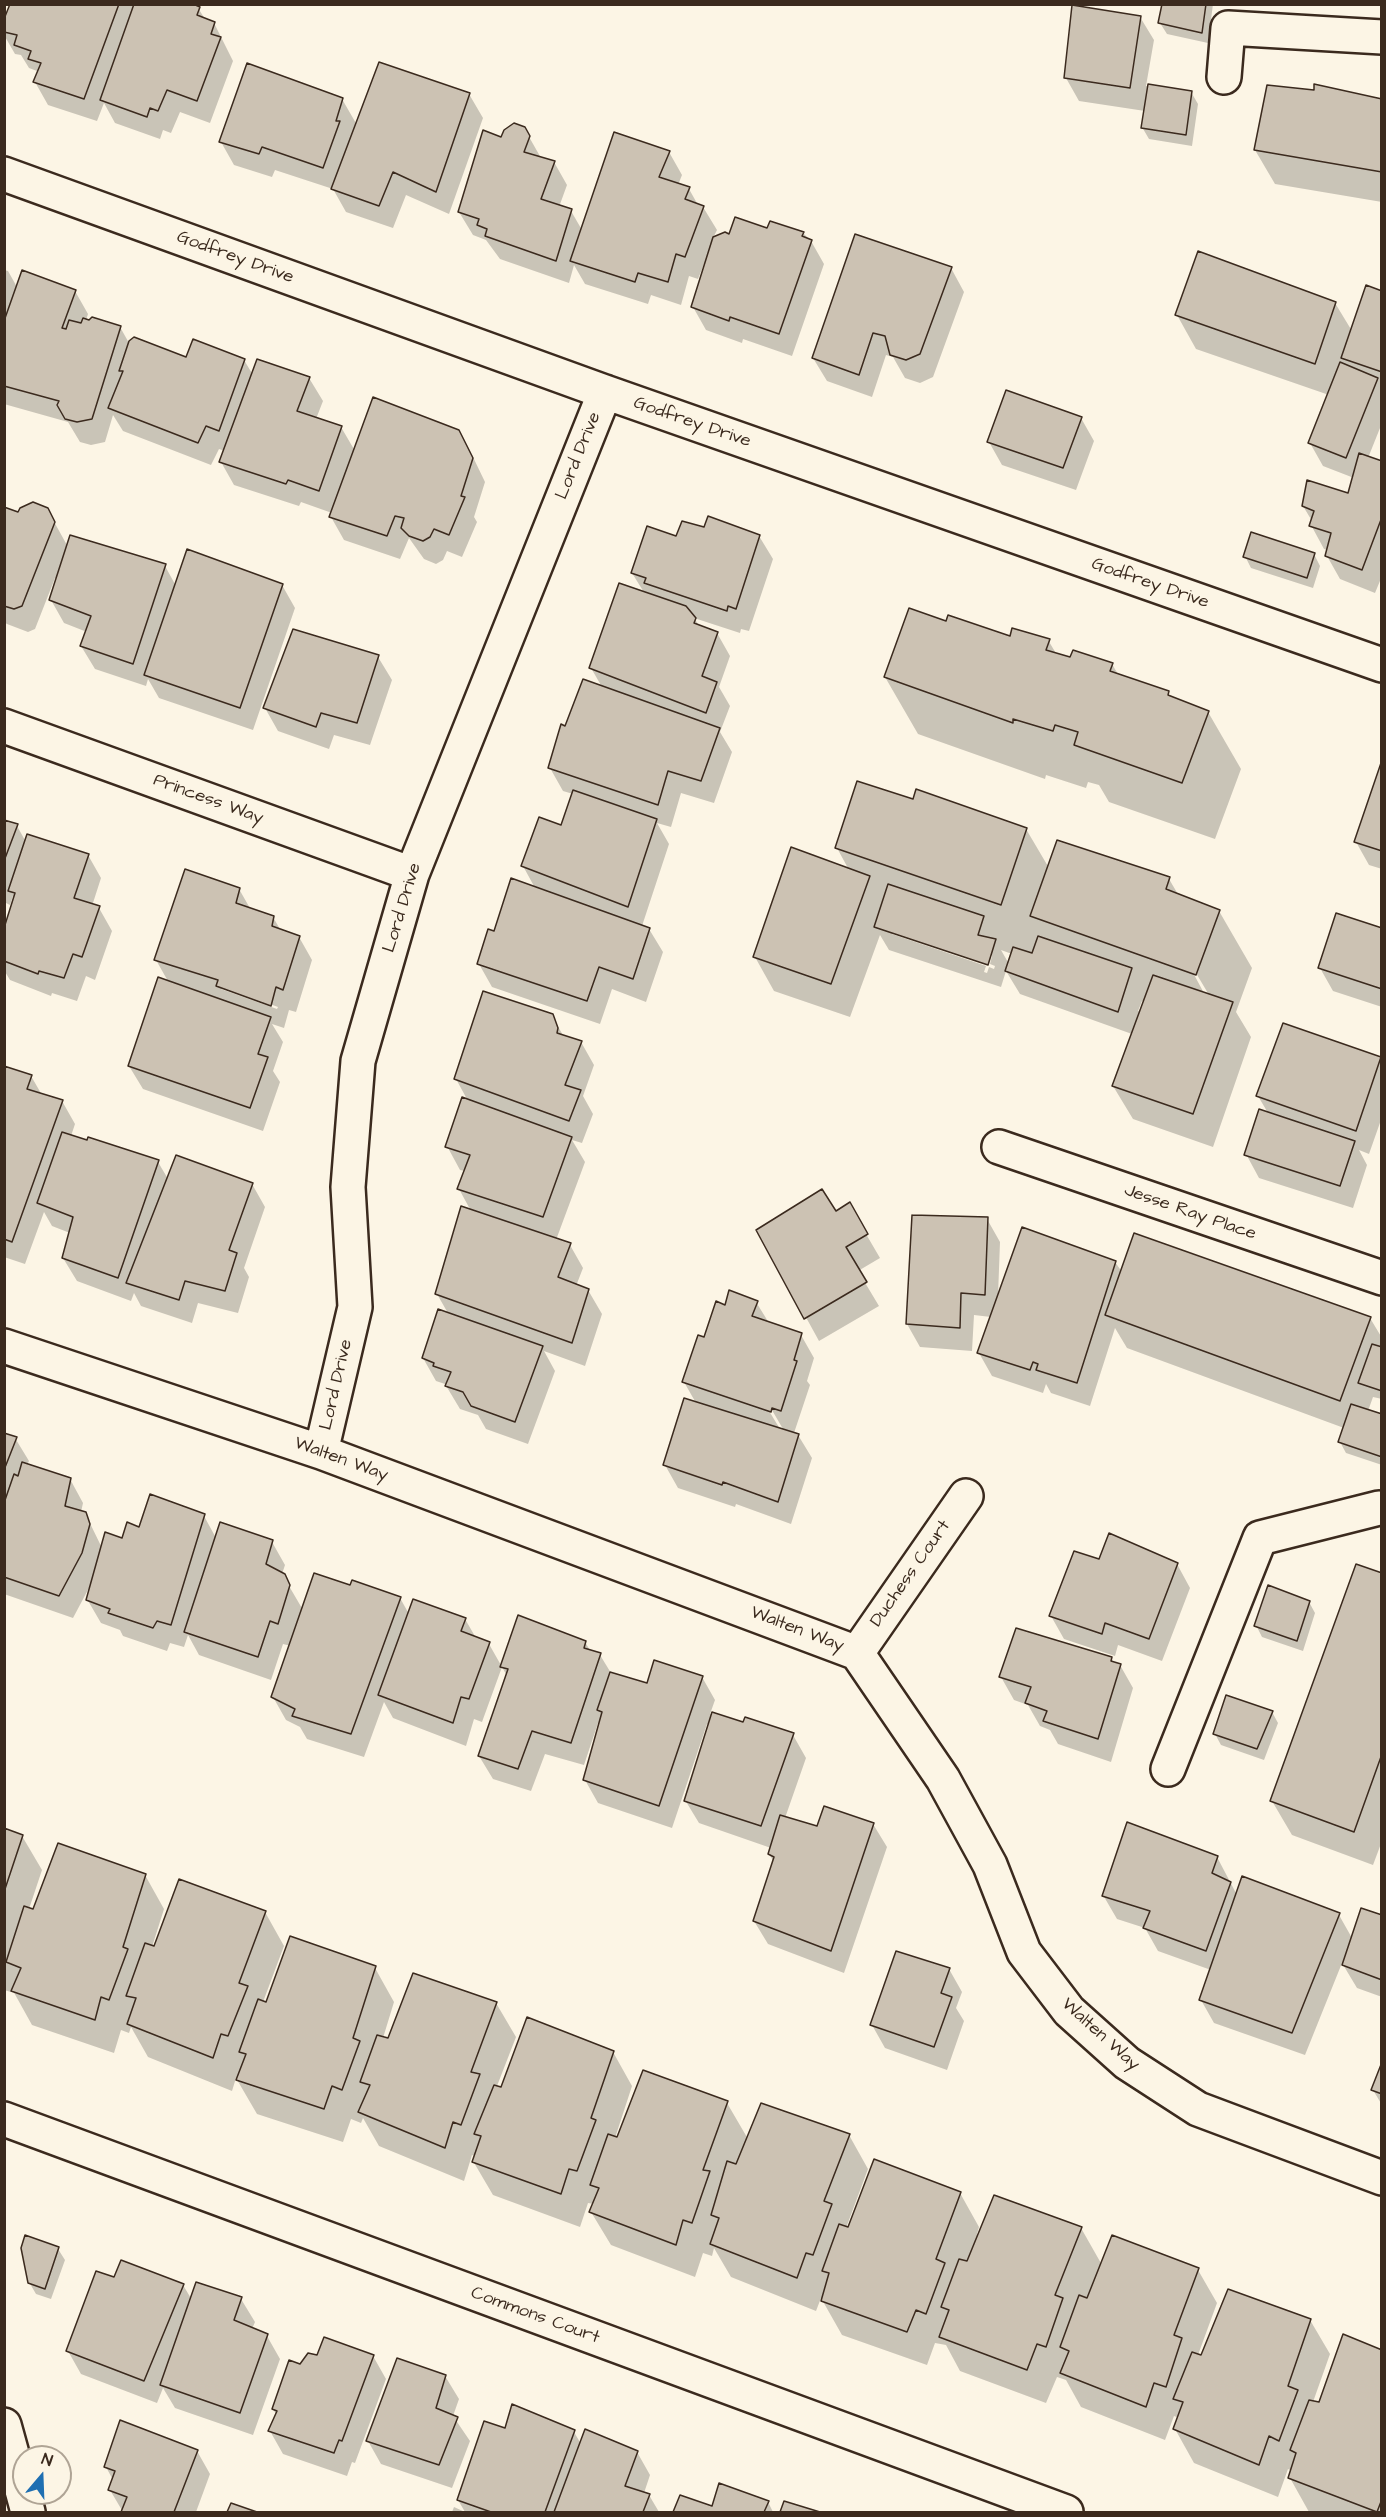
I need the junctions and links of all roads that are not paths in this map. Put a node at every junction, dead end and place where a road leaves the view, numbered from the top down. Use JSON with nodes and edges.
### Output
{"nodes":[{"id":1,"x":1382,"y":37,"type":"edge"},
{"id":2,"x":1224,"y":77,"type":"dead end"},
{"id":3,"x":4,"y":174,"type":"edge"},
{"id":4,"x":605,"y":392,"type":"junction"},
{"id":5,"x":1382,"y":665,"type":"edge"},
{"id":6,"x":4,"y":726,"type":"edge"},
{"id":7,"x":412,"y":874,"type":"junction"},
{"id":8,"x":999,"y":1147,"type":"dead end"},
{"id":9,"x":1382,"y":1278,"type":"edge"},
{"id":10,"x":4,"y":1346,"type":"edge"},
{"id":11,"x":321,"y":1452,"type":"junction"},
{"id":12,"x":966,"y":1496,"type":"dead end"},
{"id":13,"x":1381,"y":1507,"type":"edge"},
{"id":14,"x":857,"y":1653,"type":"junction"},
{"id":15,"x":1168,"y":1768,"type":"dead end"},
{"id":16,"x":4,"y":2119,"type":"edge"},
{"id":17,"x":1382,"y":2178,"type":"edge"},
{"id":18,"x":4,"y":2426,"type":"edge"},
{"id":19,"x":28,"y":2512,"type":"edge"},
{"id":20,"x":1066,"y":2512,"type":"edge"}],
"edges":[{"from":1,"to":2,"type":"street"},
{"from":3,"to":4,"type":"street","name":"Godfrey Drive"},
{"from":4,"to":5,"type":"street","name":"Godfrey Drive"},
{"from":4,"to":7,"type":"street","name":"Lord Drive"},
{"from":6,"to":7,"type":"street","name":"Princess Way"},
{"from":7,"to":11,"type":"street","name":"Lord Drive"},
{"from":8,"to":9,"type":"street","name":"Jesse Ray Place"},
{"from":10,"to":11,"type":"street","name":"Walten Way"},
{"from":11,"to":14,"type":"street","name":"Walten Way"},
{"from":12,"to":14,"type":"street","name":"Duchess Court"},
{"from":13,"to":15,"type":"street"},
{"from":14,"to":17,"type":"street","name":"Walten Way"},
{"from":16,"to":20,"type":"street","name":"Commons Court"},
{"from":18,"to":19,"type":"street"}]}
